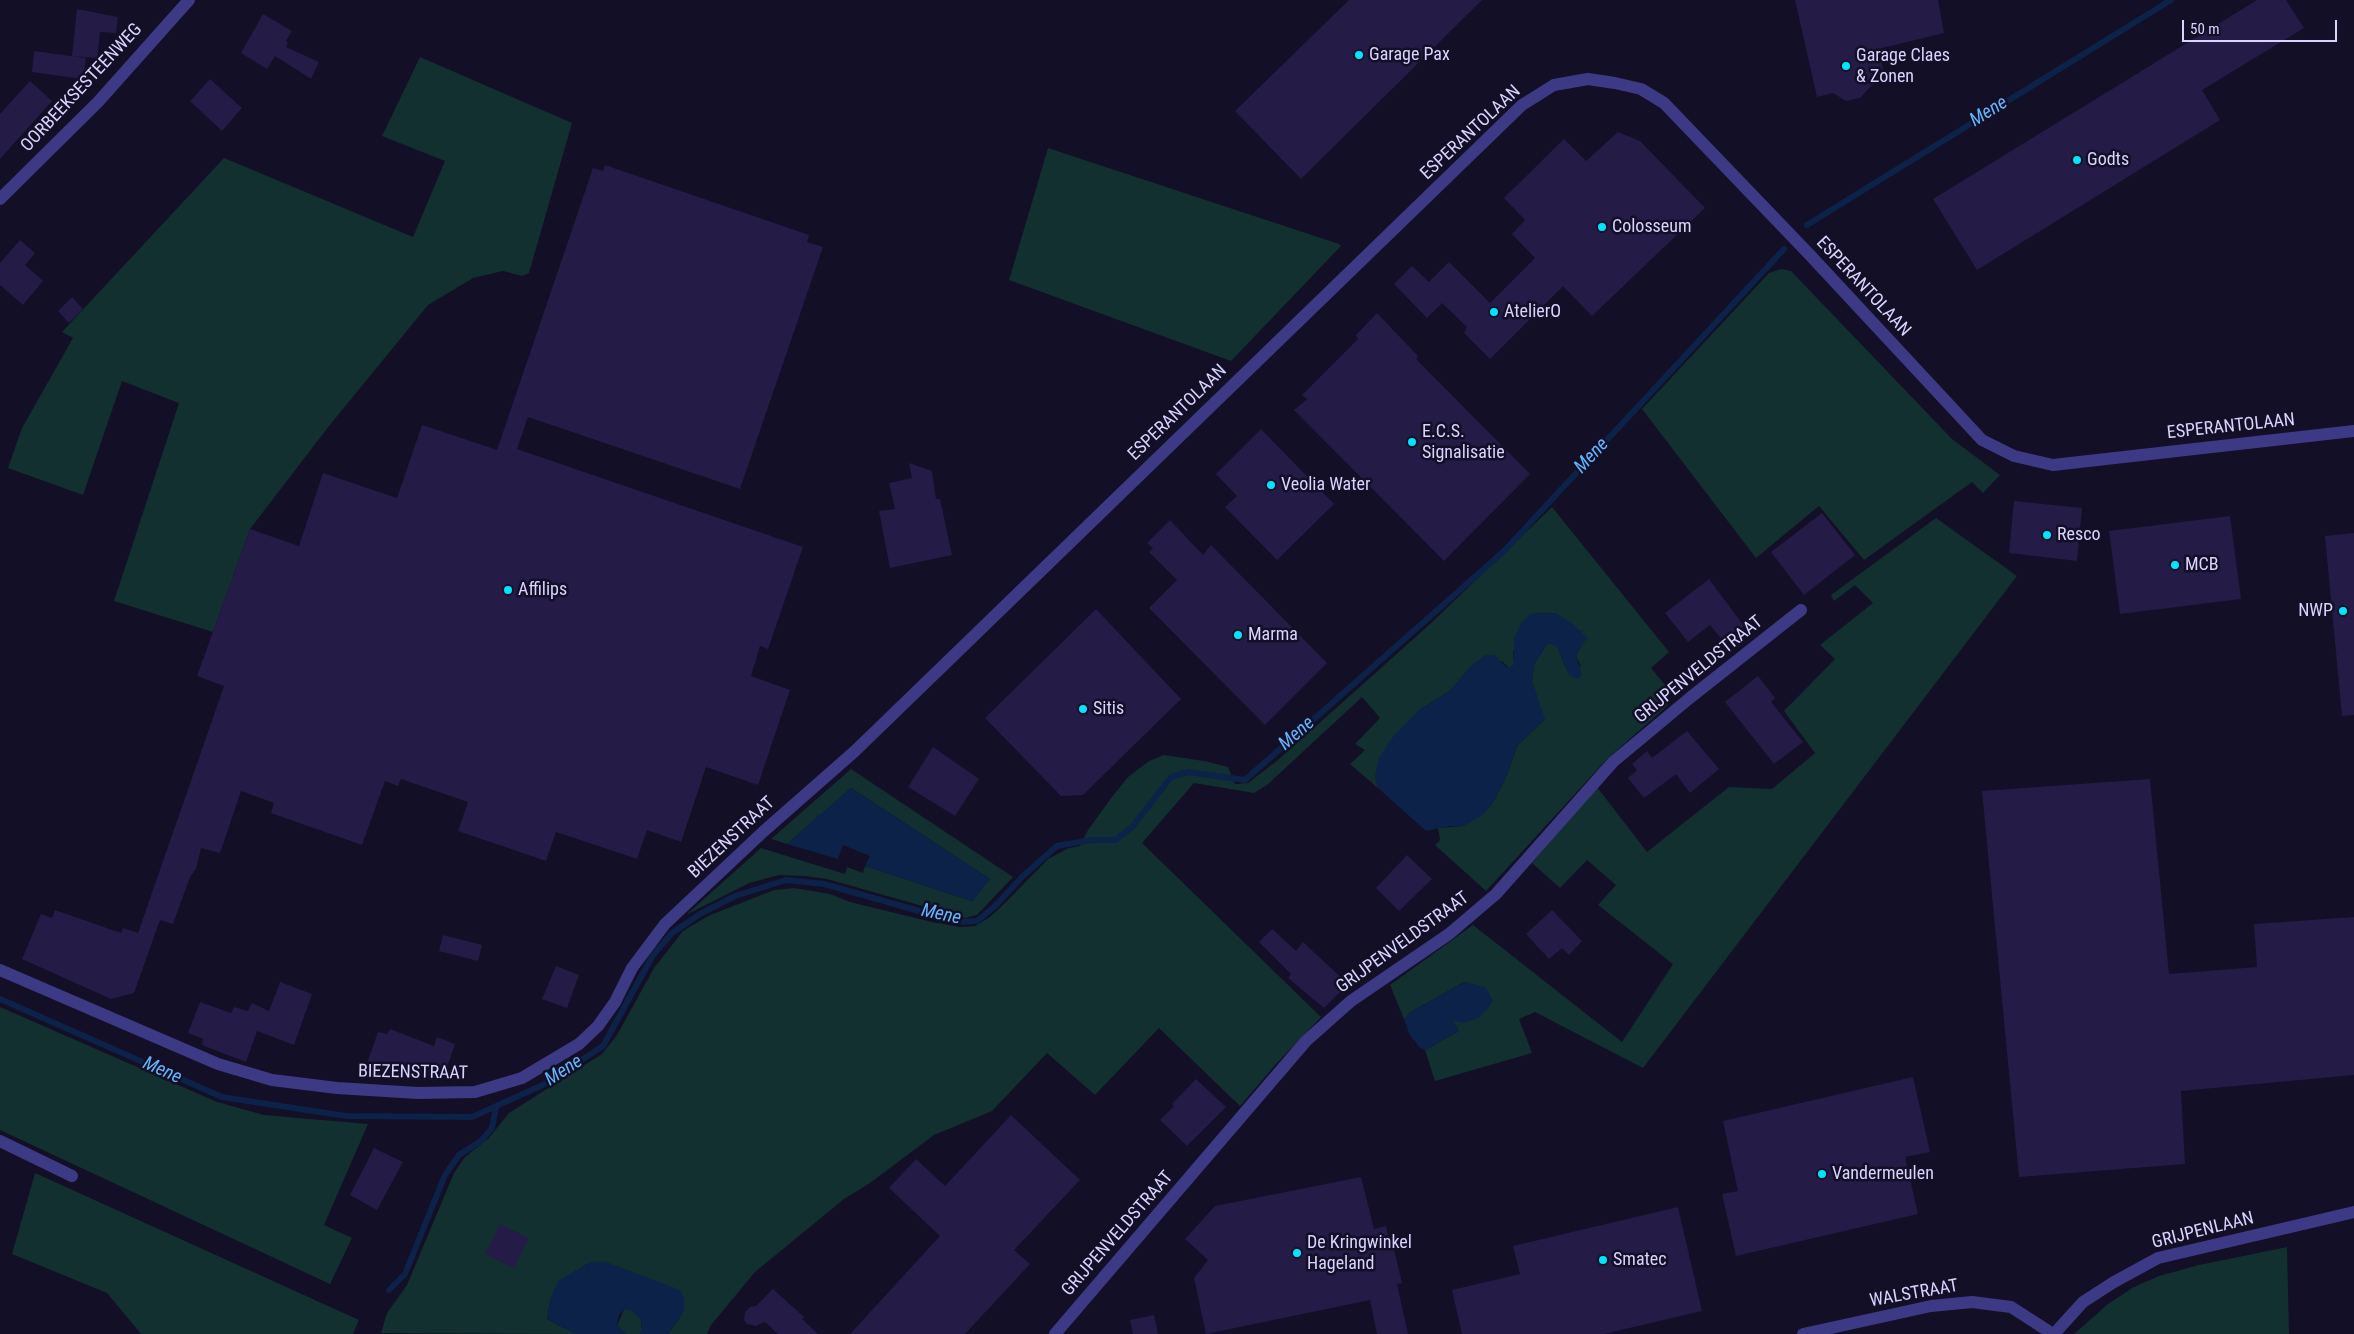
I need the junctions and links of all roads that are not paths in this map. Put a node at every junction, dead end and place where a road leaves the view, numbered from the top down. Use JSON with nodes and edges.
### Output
{"nodes":[{"id":1,"x":189,"y":0,"type":"edge"},
{"id":2,"x":0,"y":199,"type":"edge"},
{"id":3,"x":2354,"y":431,"type":"edge"},
{"id":4,"x":1801,"y":610,"type":"dead end"},
{"id":5,"x":856,"y":751,"type":"joint"},
{"id":6,"x":0,"y":970,"type":"edge"},
{"id":7,"x":0,"y":1141,"type":"edge"},
{"id":8,"x":72,"y":1176,"type":"dead end"},
{"id":9,"x":2354,"y":1212,"type":"edge"},
{"id":10,"x":1055,"y":1334,"type":"edge"},
{"id":11,"x":1803,"y":1334,"type":"edge"},
{"id":12,"x":2054,"y":1334,"type":"edge"}],
"edges":[{"from":1,"to":2,"type":"street","name":"OORBEEKSESTEENWEG"},
{"from":3,"to":5,"type":"street","name":"ESPERANTOLAAN"},
{"from":4,"to":10,"type":"street","name":"GRIJPENVELDSTRAAT"},
{"from":5,"to":6,"type":"street","name":"BIEZENSTRAAT"},
{"from":7,"to":8,"type":"street"},
{"from":9,"to":12,"type":"street","name":"GRIJPENLAAN"},
{"from":11,"to":12,"type":"street","name":"WALSTRAAT"}]}
